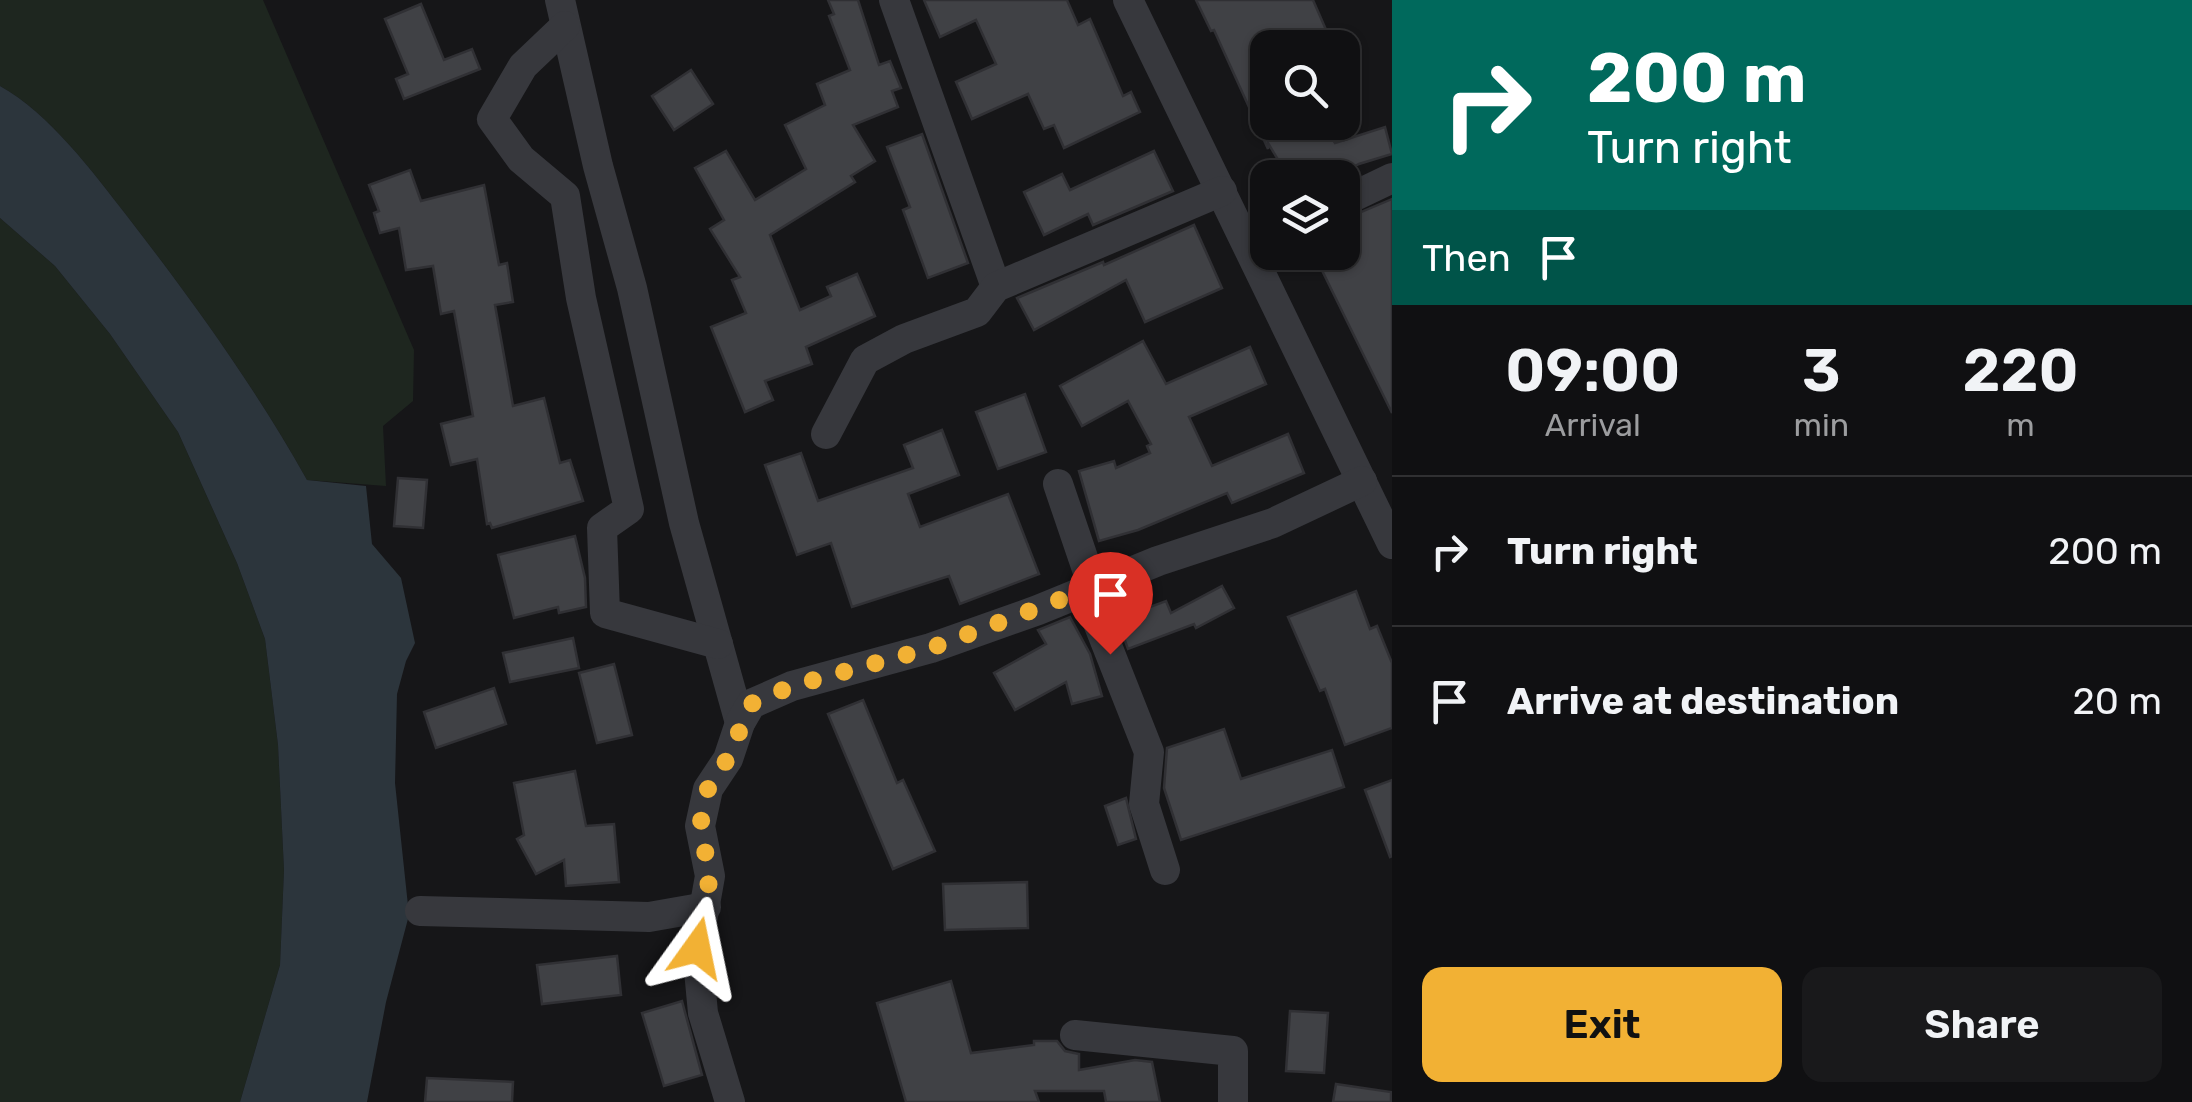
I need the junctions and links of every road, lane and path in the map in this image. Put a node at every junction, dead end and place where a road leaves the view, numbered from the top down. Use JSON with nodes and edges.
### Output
{"nodes":[{"id":1,"x":894,"y":0,"type":"edge"},
{"id":2,"x":1128,"y":0,"type":"edge"},
{"id":3,"x":562,"y":13,"type":"edge"},
{"id":4,"x":1392,"y":178,"type":"edge"},
{"id":5,"x":1222,"y":191,"type":"junction"},
{"id":6,"x":1360,"y":193,"type":"edge"},
{"id":7,"x":1250,"y":231,"type":"edge"},
{"id":8,"x":1270,"y":270,"type":"edge"},
{"id":9,"x":996,"y":287,"type":"junction"},
{"id":10,"x":826,"y":434,"type":"dead end"},
{"id":11,"x":1362,"y":481,"type":"junction"},
{"id":12,"x":1058,"y":484,"type":"dead end"},
{"id":13,"x":1392,"y":544,"type":"edge"},
{"id":14,"x":1089,"y":589,"type":"junction"},
{"id":15,"x":718,"y":644,"type":"junction"},
{"id":16,"x":740,"y":723,"type":"junction"},
{"id":17,"x":1165,"y":870,"type":"dead end"},
{"id":18,"x":706,"y":907,"type":"junction"},
{"id":19,"x":420,"y":911,"type":"dead end"},
{"id":20,"x":1075,"y":1035,"type":"dead end"},
{"id":21,"x":730,"y":1102,"type":"edge"},
{"id":22,"x":1233,"y":1102,"type":"edge"}],
"edges":[{"from":1,"to":9,"type":"street"},
{"from":2,"to":5,"type":"street"},
{"from":3,"to":15,"type":"street"},
{"from":3,"to":15,"type":"street"},
{"from":4,"to":6,"type":"street"},
{"from":5,"to":7,"type":"street"},
{"from":5,"to":9,"type":"street"},
{"from":8,"to":11,"type":"street"},
{"from":9,"to":10,"type":"street"},
{"from":11,"to":13,"type":"street"},
{"from":11,"to":14,"type":"street"},
{"from":12,"to":14,"type":"street"},
{"from":14,"to":16,"type":"street"},
{"from":14,"to":17,"type":"street"},
{"from":15,"to":16,"type":"street"},
{"from":16,"to":18,"type":"street"},
{"from":18,"to":19,"type":"street"},
{"from":18,"to":21,"type":"street"},
{"from":20,"to":22,"type":"street"}]}
